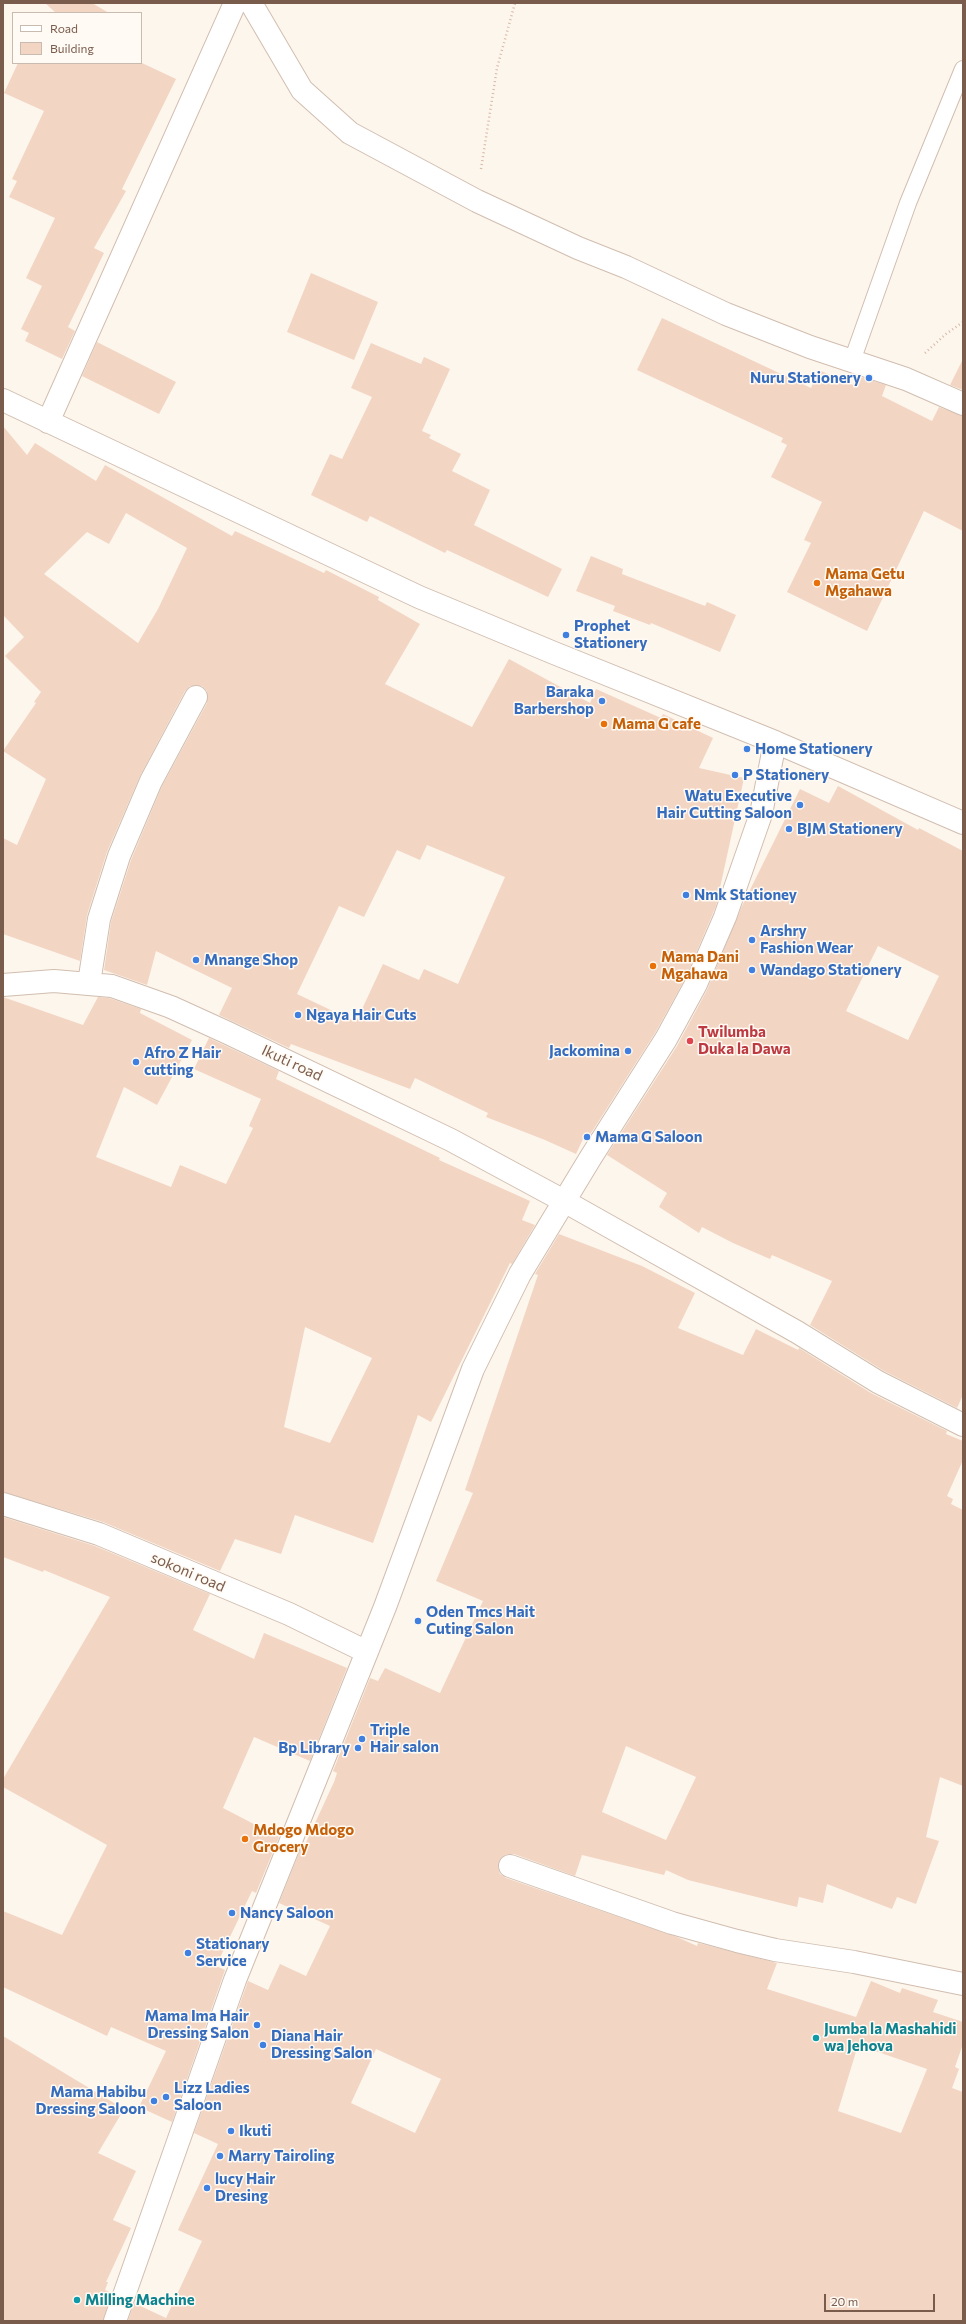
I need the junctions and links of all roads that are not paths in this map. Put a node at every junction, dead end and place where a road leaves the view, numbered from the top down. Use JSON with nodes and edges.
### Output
{"nodes":[{"id":1,"x":235,"y":3,"type":"edge"},
{"id":2,"x":252,"y":3,"type":"edge"},
{"id":3,"x":963,"y":69,"type":"edge"},
{"id":4,"x":852,"y":360,"type":"junction"},
{"id":5,"x":3,"y":400,"type":"edge"},
{"id":6,"x":963,"y":404,"type":"edge"},
{"id":7,"x":48,"y":422,"type":"junction"},
{"id":8,"x":196,"y":697,"type":"dead end"},
{"id":9,"x":776,"y":742,"type":"junction"},
{"id":10,"x":963,"y":823,"type":"edge"},
{"id":11,"x":89,"y":983,"type":"junction"},
{"id":12,"x":3,"y":985,"type":"edge"},
{"id":13,"x":564,"y":1200,"type":"junction"},
{"id":14,"x":963,"y":1425,"type":"edge"},
{"id":15,"x":3,"y":1504,"type":"edge"},
{"id":16,"x":367,"y":1652,"type":"junction"},
{"id":17,"x":510,"y":1866,"type":"dead end"},
{"id":18,"x":963,"y":1984,"type":"edge"},
{"id":19,"x":115,"y":2321,"type":"edge"}],
"edges":[{"from":1,"to":7,"type":"street"},
{"from":2,"to":4,"type":"street"},
{"from":3,"to":4,"type":"lane"},
{"from":4,"to":6,"type":"street"},
{"from":5,"to":7,"type":"street"},
{"from":7,"to":9,"type":"street"},
{"from":8,"to":11,"type":"street"},
{"from":9,"to":10,"type":"street"},
{"from":9,"to":13,"type":"street"},
{"from":11,"to":12,"type":"street","name":"Ikuti road"},
{"from":11,"to":13,"type":"street","name":"Ikuti road"},
{"from":13,"to":14,"type":"street","name":"Ikuti road"},
{"from":13,"to":16,"type":"street"},
{"from":15,"to":16,"type":"street","name":"sokoni road"},
{"from":16,"to":19,"type":"street"},
{"from":17,"to":18,"type":"street"}]}
